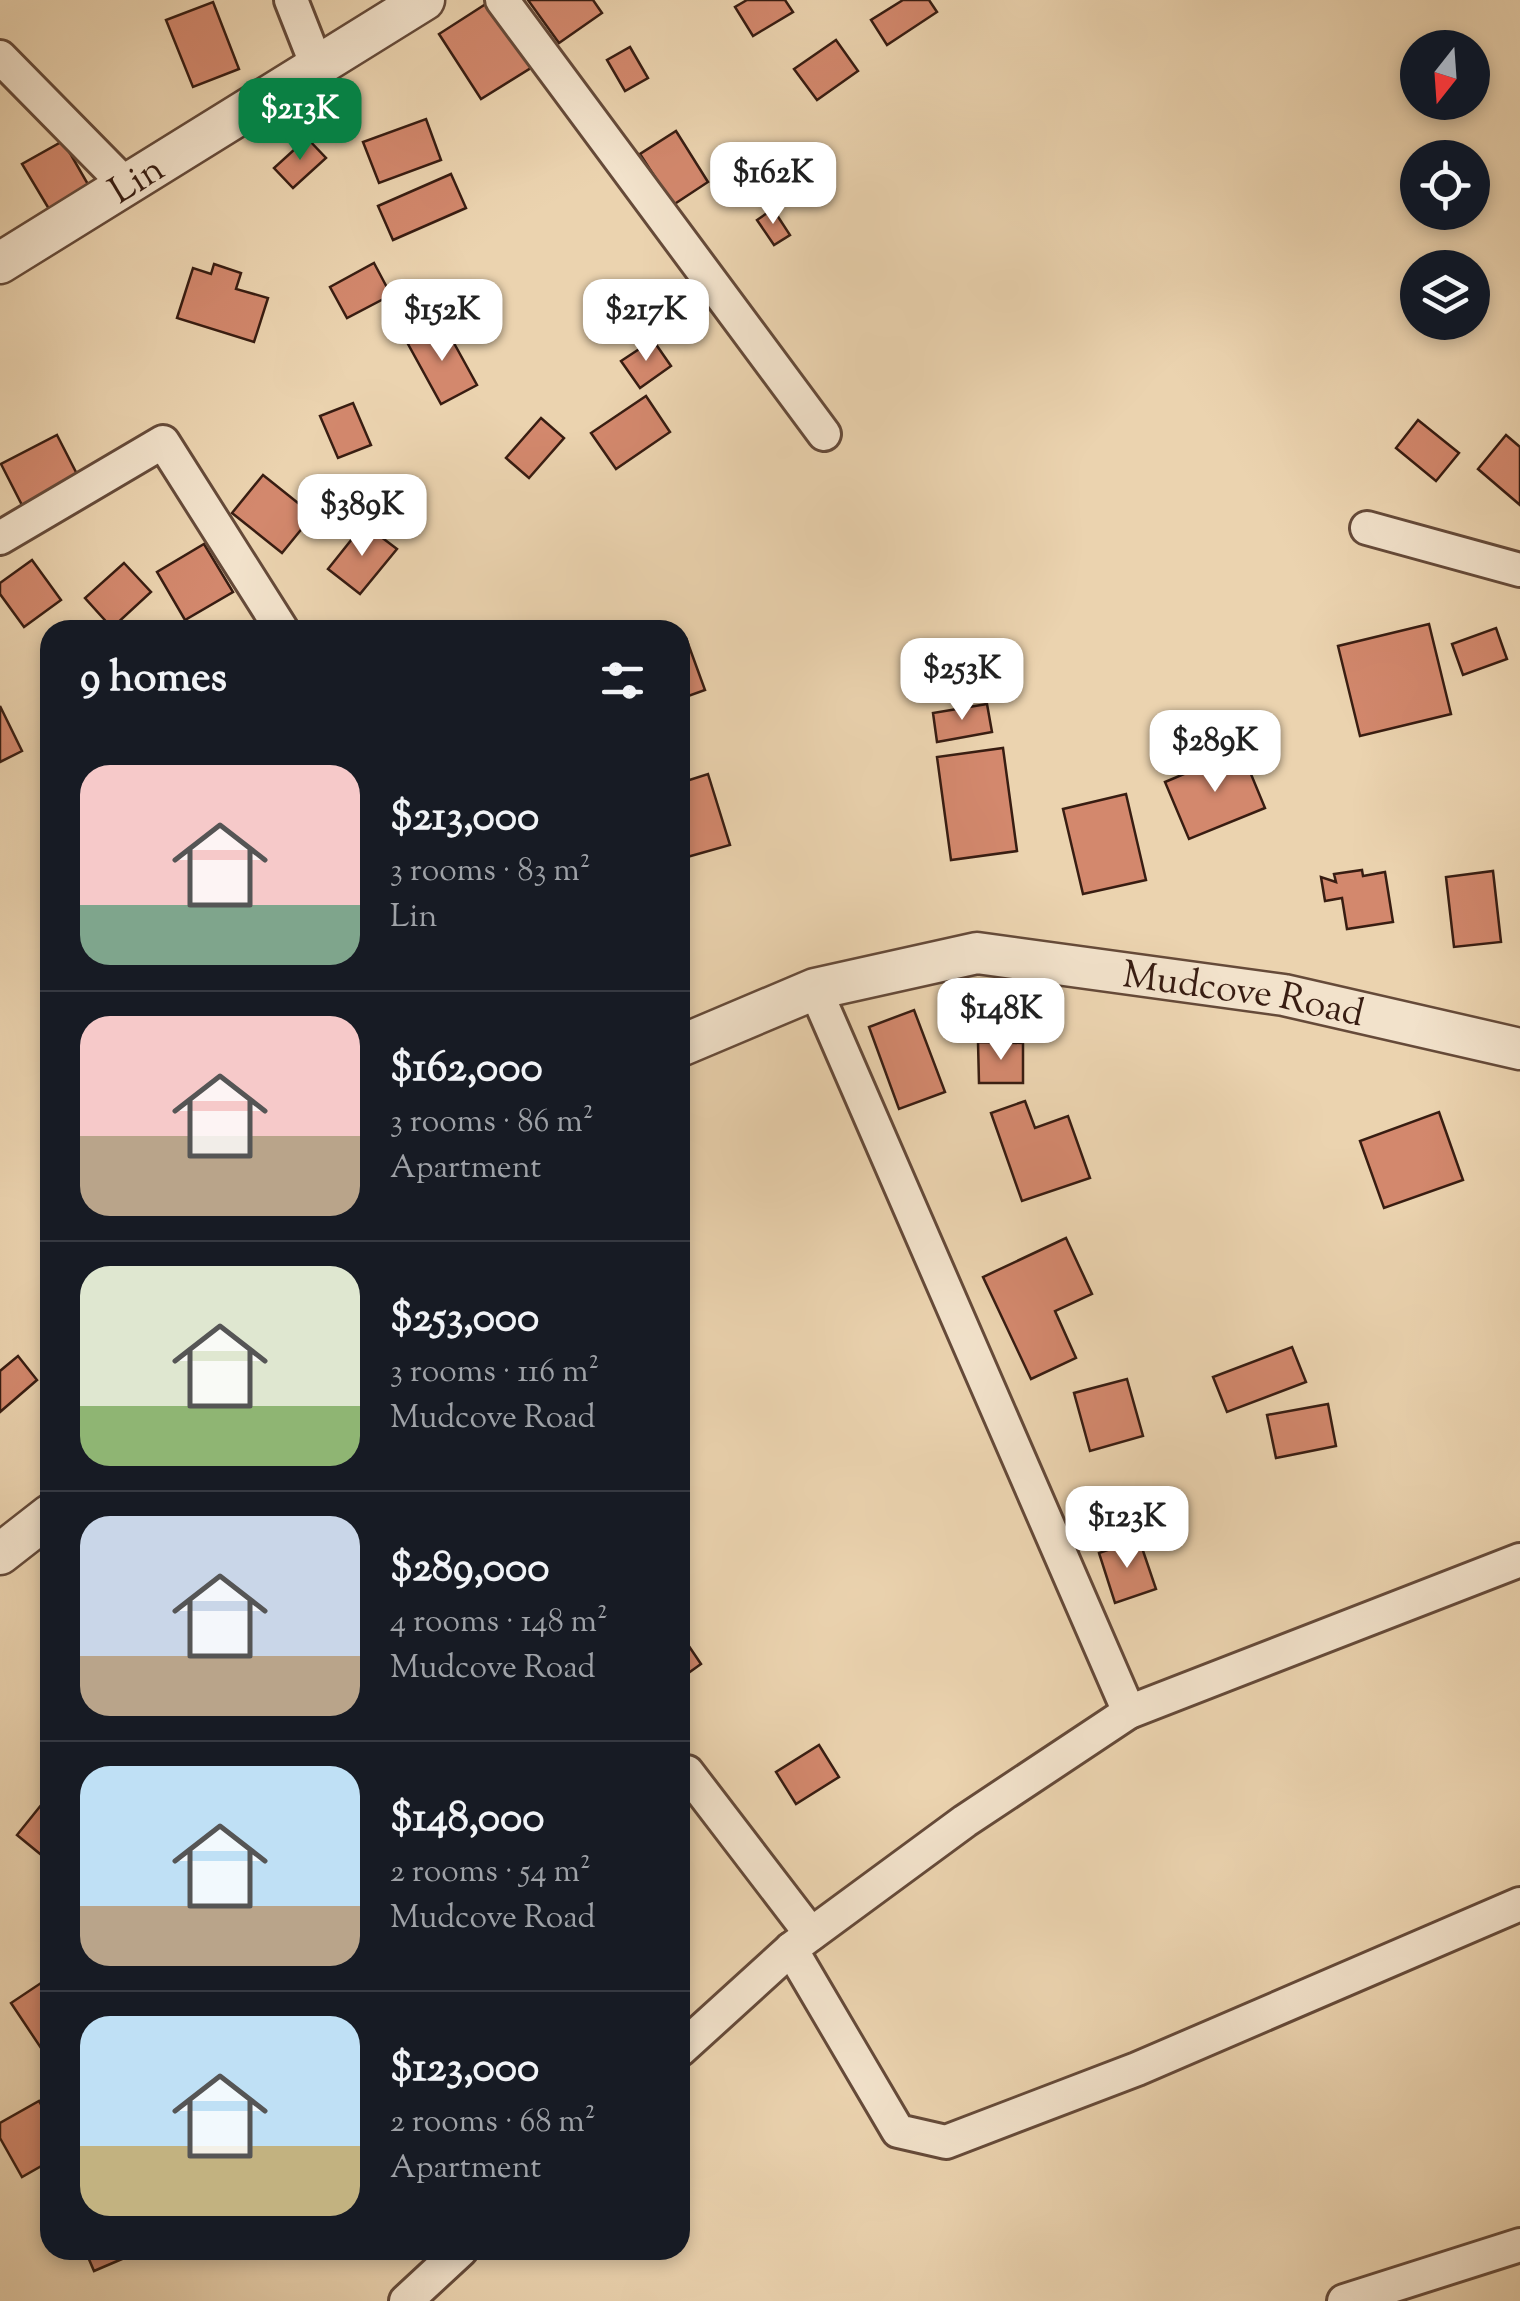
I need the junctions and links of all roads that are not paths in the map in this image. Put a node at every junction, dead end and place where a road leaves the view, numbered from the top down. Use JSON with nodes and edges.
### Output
{"nodes":[{"id":1,"x":292,"y":0,"type":"edge"},
{"id":2,"x":424,"y":0,"type":"edge"},
{"id":3,"x":502,"y":0,"type":"edge"},
{"id":4,"x":0,"y":57,"type":"edge"},
{"id":5,"x":316,"y":66,"type":"junction"},
{"id":6,"x":126,"y":185,"type":"junction"},
{"id":7,"x":0,"y":263,"type":"edge"},
{"id":8,"x":824,"y":434,"type":"dead end"},
{"id":9,"x":1367,"y":528,"type":"dead end"},
{"id":10,"x":0,"y":538,"type":"edge"},
{"id":11,"x":1520,"y":570,"type":"edge"},
{"id":12,"x":276,"y":620,"type":"edge"},
{"id":13,"x":815,"y":989,"type":"junction"},
{"id":14,"x":690,"y":1042,"type":"edge"},
{"id":15,"x":1520,"y":1049,"type":"edge"},
{"id":16,"x":40,"y":1523,"type":"edge"},
{"id":17,"x":0,"y":1554,"type":"edge"},
{"id":18,"x":1520,"y":1560,"type":"edge"},
{"id":19,"x":1129,"y":1712,"type":"junction"},
{"id":20,"x":690,"y":1776,"type":"edge"},
{"id":21,"x":1520,"y":1904,"type":"edge"},
{"id":22,"x":801,"y":1941,"type":"junction"},
{"id":23,"x":690,"y":2041,"type":"edge"},
{"id":24,"x":1520,"y":2245,"type":"edge"},
{"id":25,"x":450,"y":2260,"type":"edge"},
{"id":26,"x":406,"y":2301,"type":"edge"},
{"id":27,"x":1344,"y":2301,"type":"edge"}],
"edges":[{"from":1,"to":5,"type":"street"},
{"from":2,"to":5,"type":"street","name":"Lin"},
{"from":3,"to":8,"type":"street"},
{"from":4,"to":6,"type":"street"},
{"from":5,"to":6,"type":"street","name":"Lin"},
{"from":6,"to":7,"type":"street","name":"Lin"},
{"from":9,"to":11,"type":"street"},
{"from":10,"to":12,"type":"street"},
{"from":13,"to":14,"type":"street","name":"Mudcove Road"},
{"from":13,"to":15,"type":"street","name":"Mudcove Road"},
{"from":13,"to":19,"type":"street"},
{"from":16,"to":17,"type":"street"},
{"from":18,"to":19,"type":"street"},
{"from":19,"to":22,"type":"street"},
{"from":20,"to":22,"type":"street"},
{"from":21,"to":22,"type":"street"},
{"from":22,"to":23,"type":"street"},
{"from":24,"to":27,"type":"street"},
{"from":25,"to":26,"type":"street"}]}
